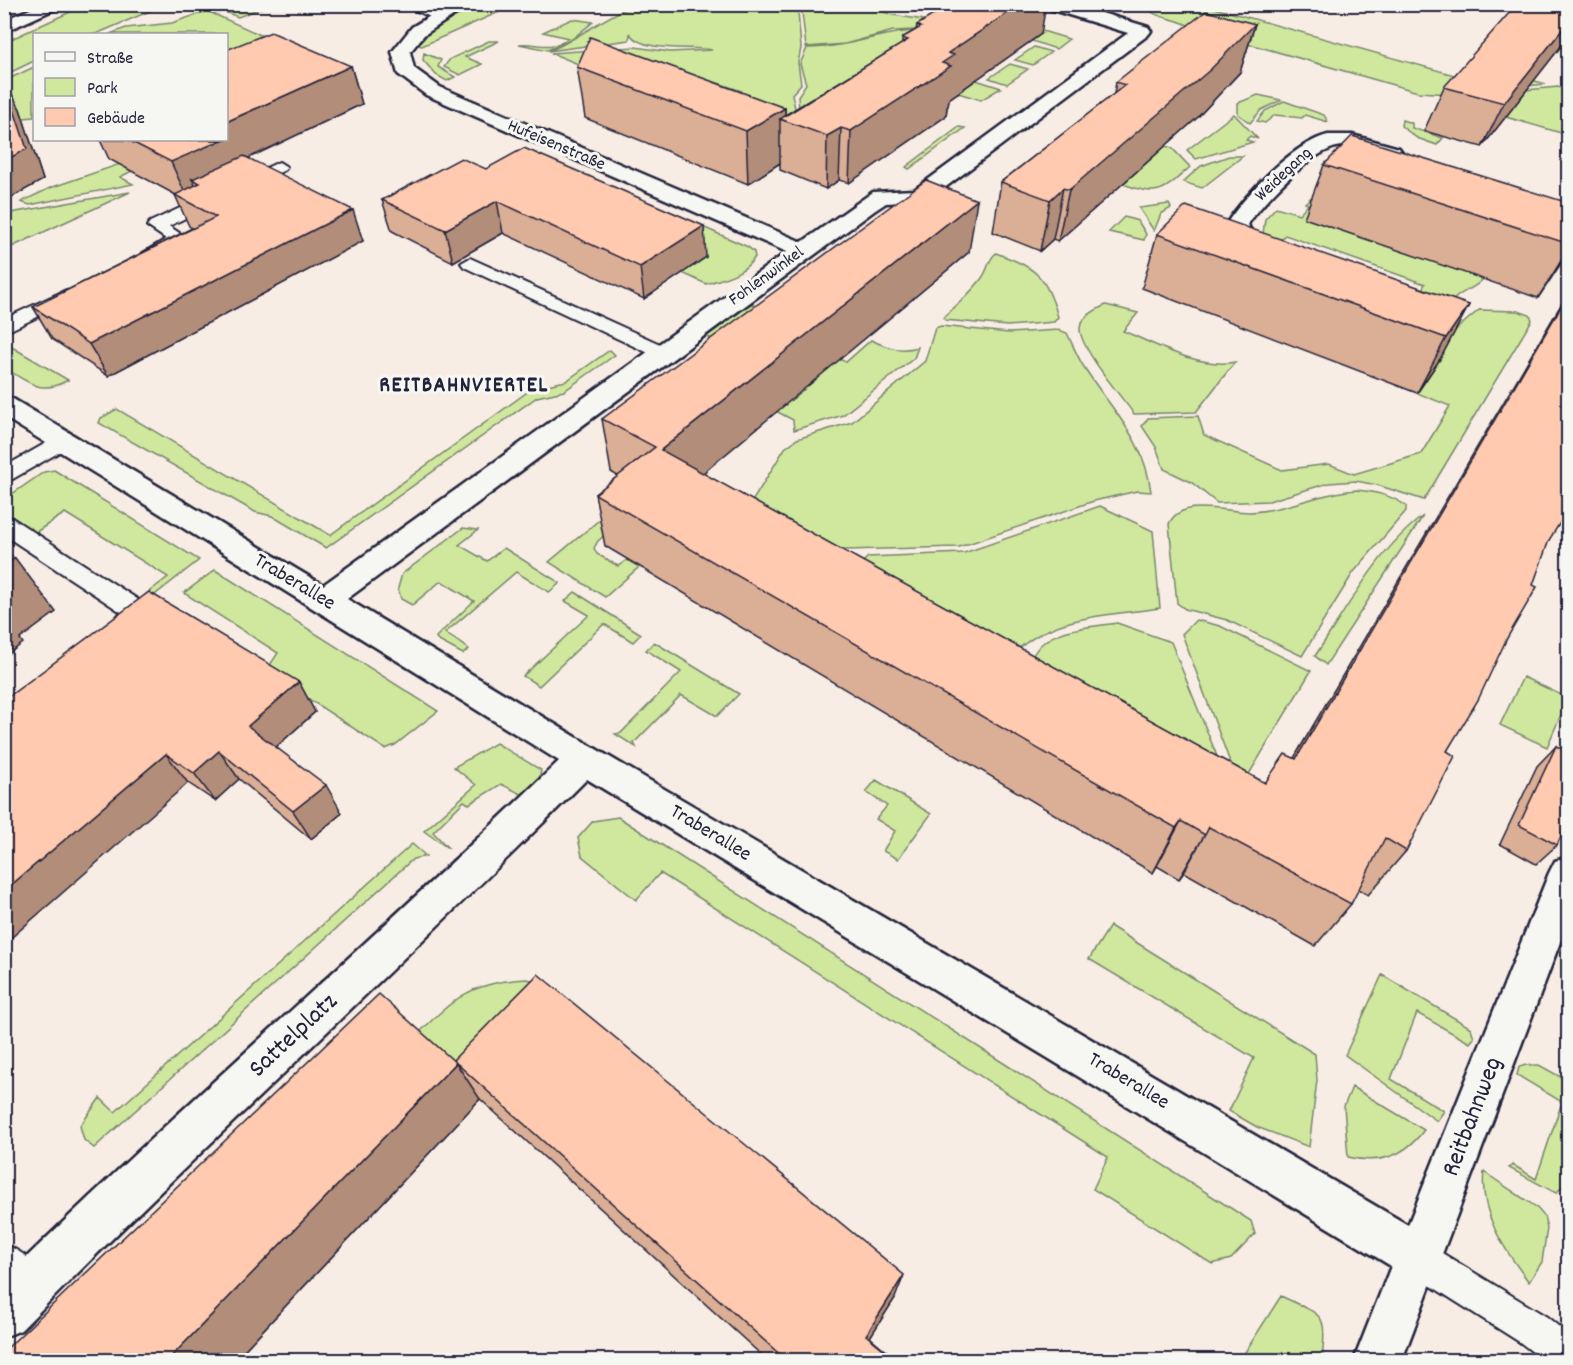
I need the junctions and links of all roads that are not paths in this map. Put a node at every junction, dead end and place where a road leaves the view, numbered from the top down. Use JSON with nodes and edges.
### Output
{"nodes":[{"id":1,"x":58,"y":4,"type":"edge"},
{"id":2,"x":407,"y":4,"type":"edge"},
{"id":3,"x":463,"y":4,"type":"edge"},
{"id":4,"x":1052,"y":4,"type":"edge"},
{"id":5,"x":440,"y":16,"type":"junction"},
{"id":6,"x":4,"y":27,"type":"edge"},
{"id":7,"x":1414,"y":159,"type":"edge"},
{"id":8,"x":279,"y":167,"type":"dead end"},
{"id":9,"x":803,"y":251,"type":"junction"},
{"id":10,"x":1288,"y":258,"type":"edge"},
{"id":11,"x":138,"y":260,"type":"edge"},
{"id":12,"x":471,"y":263,"type":"dead end"},
{"id":13,"x":87,"y":286,"type":"edge"},
{"id":14,"x":4,"y":327,"type":"edge"},
{"id":15,"x":664,"y":353,"type":"junction"},
{"id":16,"x":4,"y":405,"type":"edge"},
{"id":17,"x":62,"y":441,"type":"junction"},
{"id":18,"x":4,"y":477,"type":"edge"},
{"id":19,"x":4,"y":524,"type":"edge"},
{"id":20,"x":323,"y":601,"type":"junction"},
{"id":21,"x":106,"y":637,"type":"edge"},
{"id":22,"x":584,"y":759,"type":"junction"},
{"id":23,"x":1569,"y":873,"type":"edge"},
{"id":24,"x":1419,"y":1257,"type":"junction"},
{"id":25,"x":14,"y":1287,"type":"edge"},
{"id":26,"x":1569,"y":1357,"type":"edge"},
{"id":27,"x":1378,"y":1360,"type":"edge"}],
"edges":[{"from":1,"to":6,"type":"street"},
{"from":2,"to":5,"type":"lane"},
{"from":3,"to":5,"type":"street","name":"Hufeisenstraße"},
{"from":4,"to":9,"type":"street","name":"Fohlenwinkel"},
{"from":5,"to":9,"type":"street","name":"Hufeisenstraße"},
{"from":7,"to":10,"type":"street","name":"Weidegang"},
{"from":8,"to":11,"type":"lane"},
{"from":9,"to":15,"type":"street","name":"Fohlenwinkel"},
{"from":12,"to":15,"type":"lane"},
{"from":13,"to":14,"type":"lane"},
{"from":15,"to":20,"type":"street","name":"Fohlenwinkel"},
{"from":16,"to":17,"type":"street","name":"Traberallee"},
{"from":17,"to":18,"type":"lane"},
{"from":17,"to":20,"type":"street","name":"Traberallee"},
{"from":19,"to":21,"type":"lane"},
{"from":20,"to":22,"type":"street","name":"Traberallee"},
{"from":22,"to":24,"type":"street","name":"Traberallee"},
{"from":22,"to":25,"type":"street","name":"Sattelplatz"},
{"from":23,"to":24,"type":"street","name":"Reitbahnweg"},
{"from":24,"to":26,"type":"lane"},
{"from":24,"to":27,"type":"street","name":"Reitbahnweg"}]}
